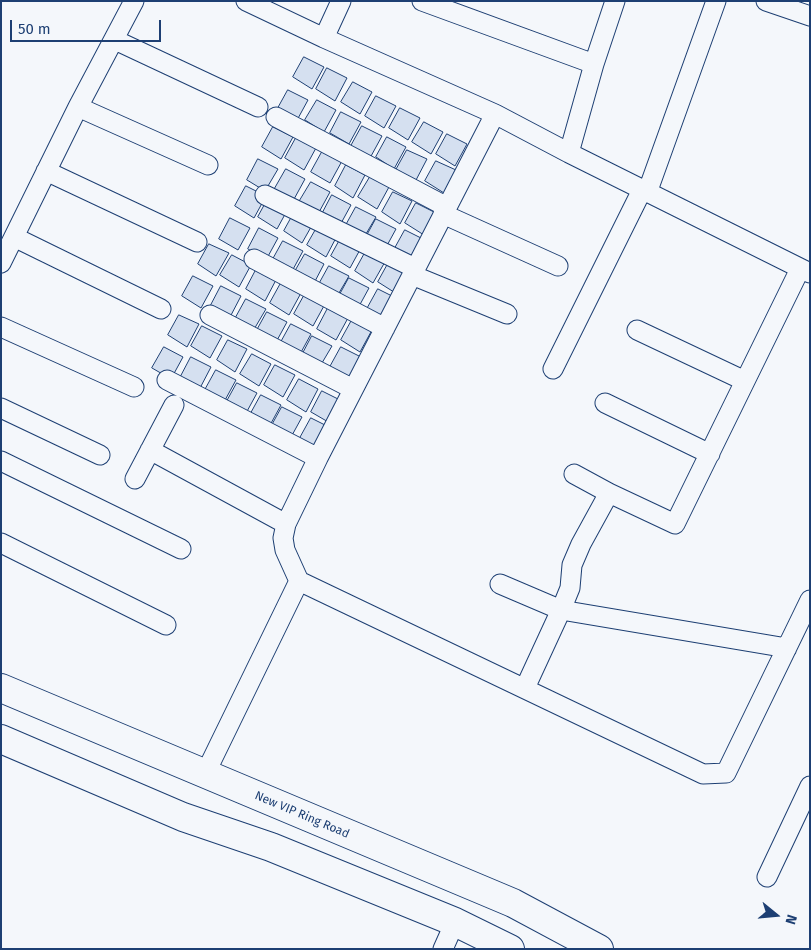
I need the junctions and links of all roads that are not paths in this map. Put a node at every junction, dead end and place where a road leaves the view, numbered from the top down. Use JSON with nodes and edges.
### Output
{"nodes":[{"id":1,"x":134,"y":1,"type":"edge"},
{"id":2,"x":246,"y":1,"type":"edge"},
{"id":3,"x":341,"y":1,"type":"edge"},
{"id":4,"x":422,"y":1,"type":"edge"},
{"id":5,"x":615,"y":1,"type":"edge"},
{"id":6,"x":716,"y":1,"type":"edge"},
{"id":7,"x":766,"y":1,"type":"edge"},
{"id":8,"x":810,"y":16,"type":"edge"},
{"id":9,"x":324,"y":38,"type":"junction"},
{"id":10,"x":115,"y":40,"type":"junction"},
{"id":11,"x":594,"y":64,"type":"junction"},
{"id":12,"x":78,"y":106,"type":"junction"},
{"id":13,"x":258,"y":107,"type":"dead end"},
{"id":14,"x":495,"y":114,"type":"junction"},
{"id":15,"x":276,"y":117,"type":"dead end"},
{"id":16,"x":569,"y":153,"type":"junction"},
{"id":17,"x":208,"y":165,"type":"dead end"},
{"id":18,"x":46,"y":172,"type":"junction"},
{"id":19,"x":645,"y":191,"type":"junction"},
{"id":20,"x":265,"y":195,"type":"dead end"},
{"id":21,"x":445,"y":210,"type":"junction"},
{"id":22,"x":14,"y":237,"type":"junction"},
{"id":23,"x":197,"y":242,"type":"dead end"},
{"id":24,"x":254,"y":259,"type":"dead end"},
{"id":25,"x":1,"y":263,"type":"edge"},
{"id":26,"x":558,"y":266,"type":"dead end"},
{"id":27,"x":805,"y":271,"type":"edge"},
{"id":28,"x":414,"y":272,"type":"junction"},
{"id":29,"x":161,"y":309,"type":"dead end"},
{"id":30,"x":507,"y":314,"type":"dead end"},
{"id":31,"x":210,"y":315,"type":"dead end"},
{"id":32,"x":1,"y":327,"type":"edge"},
{"id":33,"x":385,"y":328,"type":"junction"},
{"id":34,"x":636,"y":330,"type":"dead end"},
{"id":35,"x":553,"y":369,"type":"dead end"},
{"id":36,"x":167,"y":380,"type":"dead end"},
{"id":37,"x":745,"y":381,"type":"junction"},
{"id":38,"x":134,"y":387,"type":"dead end"},
{"id":39,"x":353,"y":390,"type":"junction"},
{"id":40,"x":605,"y":402,"type":"dead end"},
{"id":41,"x":174,"y":405,"type":"dead end"},
{"id":42,"x":1,"y":408,"type":"edge"},
{"id":43,"x":150,"y":450,"type":"junction"},
{"id":44,"x":710,"y":454,"type":"junction"},
{"id":45,"x":100,"y":455,"type":"dead end"},
{"id":46,"x":318,"y":458,"type":"junction"},
{"id":47,"x":1,"y":460,"type":"edge"},
{"id":48,"x":574,"y":474,"type":"dead end"},
{"id":49,"x":135,"y":479,"type":"dead end"},
{"id":50,"x":609,"y":493,"type":"junction"},
{"id":51,"x":286,"y":524,"type":"junction"},
{"id":52,"x":1,"y":543,"type":"edge"},
{"id":53,"x":181,"y":549,"type":"dead end"},
{"id":54,"x":299,"y":581,"type":"junction"},
{"id":55,"x":500,"y":584,"type":"dead end"},
{"id":56,"x":810,"y":600,"type":"edge"},
{"id":57,"x":561,"y":610,"type":"junction"},
{"id":58,"x":166,"y":625,"type":"dead end"},
{"id":59,"x":787,"y":648,"type":"junction"},
{"id":60,"x":1,"y":688,"type":"edge"},
{"id":61,"x":524,"y":688,"type":"junction"},
{"id":62,"x":1,"y":739,"type":"edge"},
{"id":63,"x":205,"y":774,"type":"junction"},
{"id":64,"x":810,"y":786,"type":"edge"},
{"id":65,"x":767,"y":877,"type":"dead end"},
{"id":66,"x":455,"y":922,"type":"junction"},
{"id":67,"x":444,"y":949,"type":"edge"},
{"id":68,"x":510,"y":949,"type":"edge"},
{"id":69,"x":599,"y":949,"type":"edge"}],
"edges":[{"from":1,"to":10,"type":"street"},
{"from":2,"to":9,"type":"street"},
{"from":3,"to":9,"type":"street"},
{"from":4,"to":11,"type":"street"},
{"from":5,"to":11,"type":"street"},
{"from":6,"to":19,"type":"street"},
{"from":7,"to":8,"type":"street"},
{"from":9,"to":14,"type":"street"},
{"from":10,"to":12,"type":"street"},
{"from":10,"to":13,"type":"street"},
{"from":11,"to":16,"type":"street"},
{"from":12,"to":17,"type":"street"},
{"from":12,"to":18,"type":"street"},
{"from":14,"to":16,"type":"street"},
{"from":14,"to":21,"type":"street"},
{"from":15,"to":21,"type":"street"},
{"from":16,"to":19,"type":"street"},
{"from":18,"to":22,"type":"street"},
{"from":18,"to":23,"type":"street"},
{"from":19,"to":27,"type":"street"},
{"from":19,"to":35,"type":"street"},
{"from":20,"to":28,"type":"street"},
{"from":21,"to":26,"type":"street"},
{"from":21,"to":28,"type":"street"},
{"from":22,"to":25,"type":"street"},
{"from":22,"to":29,"type":"street"},
{"from":24,"to":33,"type":"street"},
{"from":27,"to":37,"type":"street"},
{"from":28,"to":30,"type":"street"},
{"from":28,"to":33,"type":"street"},
{"from":31,"to":39,"type":"street"},
{"from":32,"to":38,"type":"street"},
{"from":33,"to":39,"type":"street"},
{"from":34,"to":37,"type":"street"},
{"from":36,"to":46,"type":"street"},
{"from":37,"to":44,"type":"street"},
{"from":39,"to":46,"type":"street"},
{"from":40,"to":44,"type":"street"},
{"from":41,"to":43,"type":"street"},
{"from":42,"to":45,"type":"street"},
{"from":43,"to":49,"type":"street"},
{"from":43,"to":51,"type":"street"},
{"from":44,"to":50,"type":"street"},
{"from":46,"to":51,"type":"street"},
{"from":47,"to":53,"type":"street"},
{"from":48,"to":50,"type":"street"},
{"from":50,"to":57,"type":"street"},
{"from":51,"to":54,"type":"street"},
{"from":52,"to":58,"type":"street"},
{"from":54,"to":61,"type":"street"},
{"from":54,"to":63,"type":"street"},
{"from":55,"to":57,"type":"street"},
{"from":56,"to":59,"type":"street"},
{"from":57,"to":59,"type":"street"},
{"from":57,"to":61,"type":"street"},
{"from":59,"to":61,"type":"street"},
{"from":60,"to":63,"type":"main road","name":"New VIP Ring Road"},
{"from":62,"to":66,"type":"main road"},
{"from":63,"to":69,"type":"main road","name":"New VIP Ring Road"},
{"from":64,"to":65,"type":"street"},
{"from":66,"to":67,"type":"street"},
{"from":66,"to":68,"type":"main road"}]}
